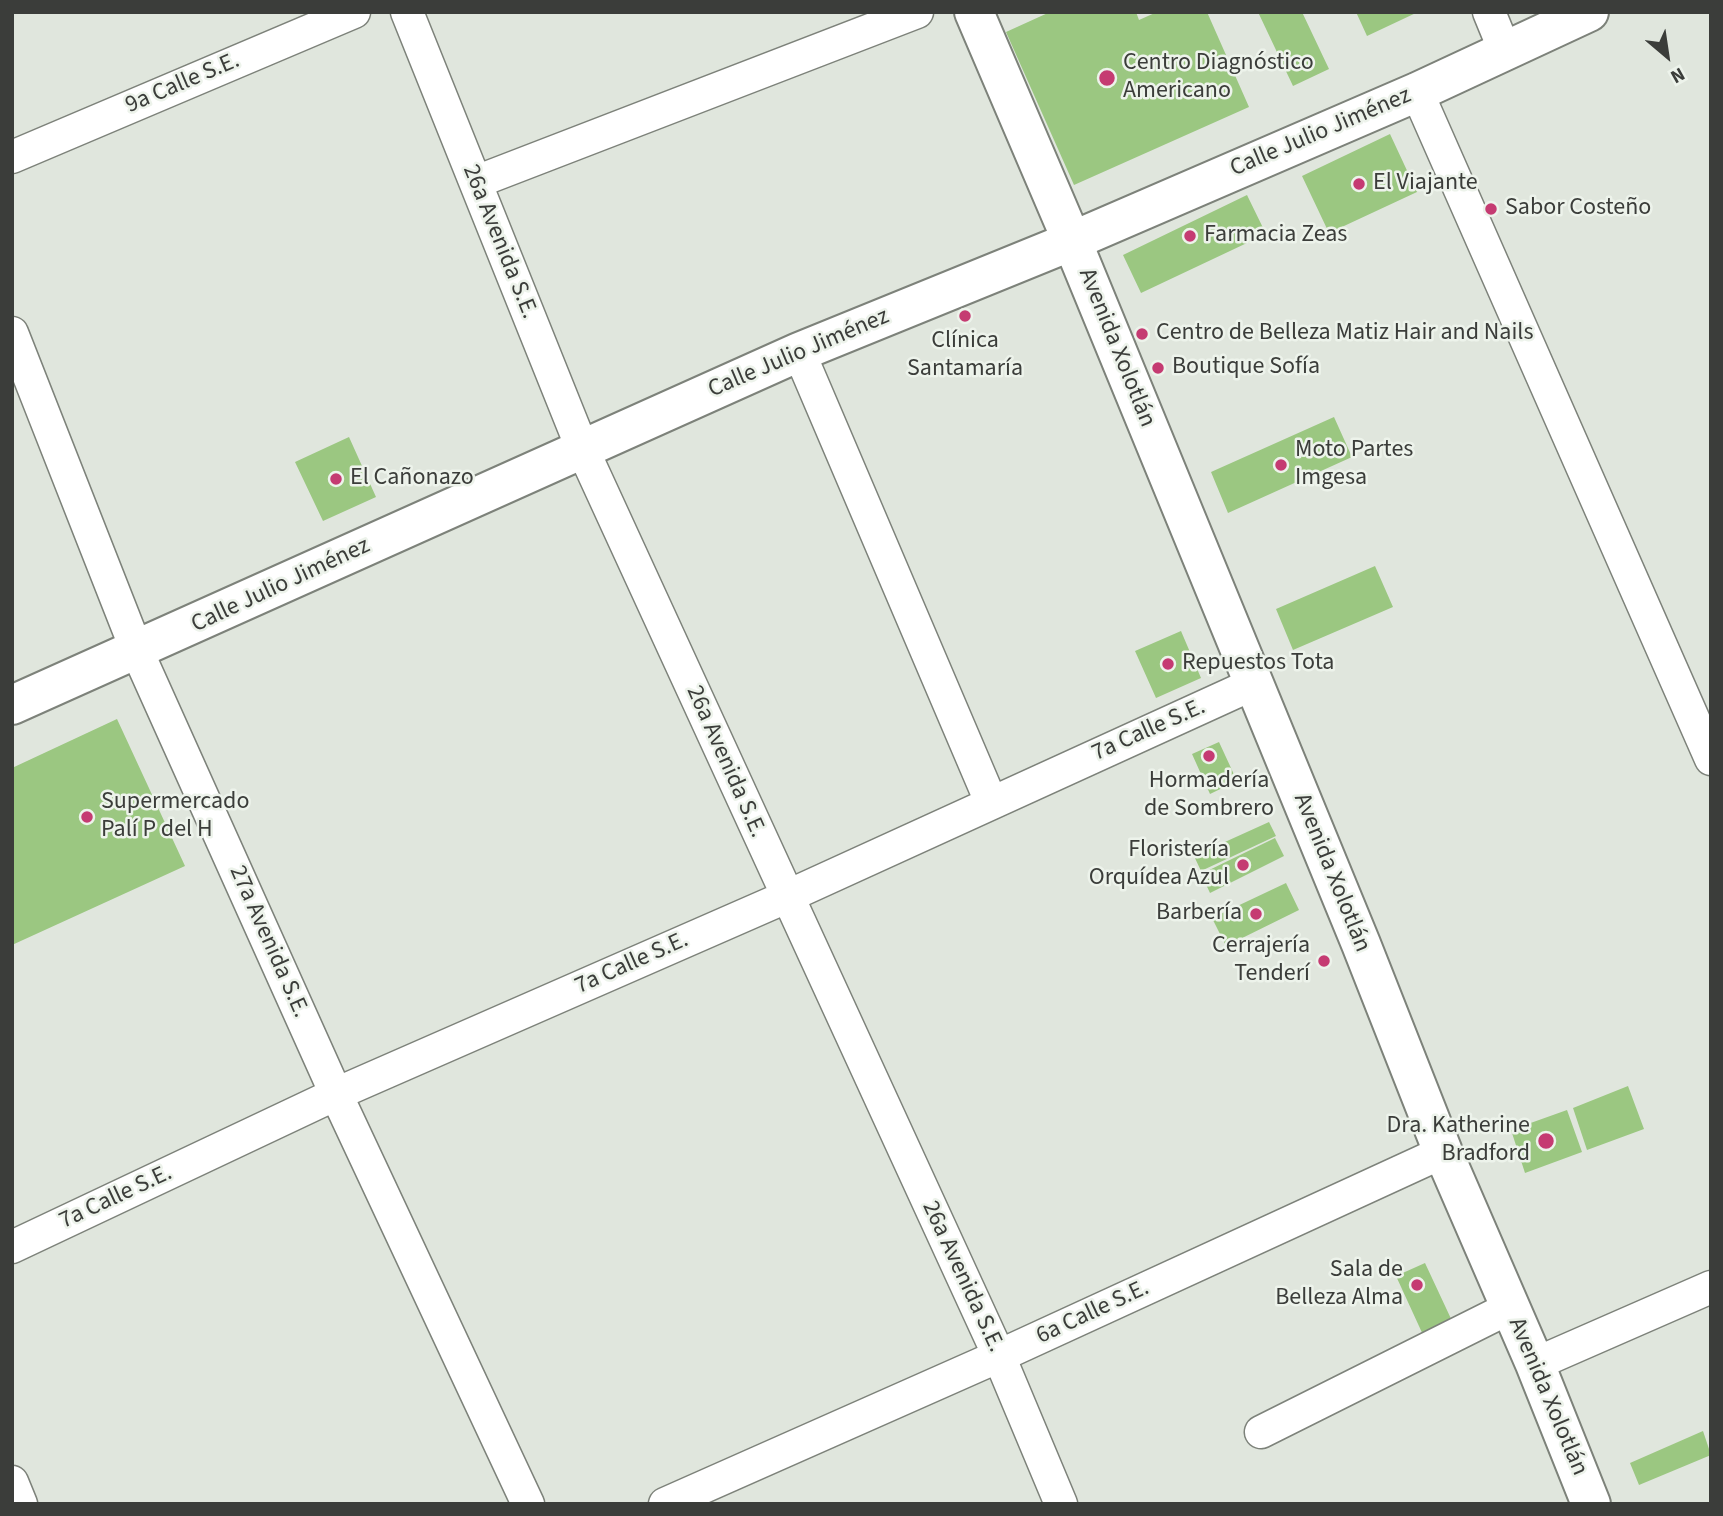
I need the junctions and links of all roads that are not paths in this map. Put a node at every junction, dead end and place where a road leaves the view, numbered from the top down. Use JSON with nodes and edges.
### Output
{"nodes":[{"id":1,"x":354,"y":12,"type":"edge"},
{"id":2,"x":407,"y":12,"type":"edge"},
{"id":3,"x":917,"y":12,"type":"edge"},
{"id":4,"x":974,"y":12,"type":"edge"},
{"id":5,"x":1489,"y":12,"type":"edge"},
{"id":6,"x":1589,"y":12,"type":"edge"},
{"id":7,"x":1505,"y":51,"type":"junction"},
{"id":8,"x":1417,"y":92,"type":"junction"},
{"id":9,"x":12,"y":156,"type":"edge"},
{"id":10,"x":475,"y":182,"type":"junction"},
{"id":11,"x":1072,"y":241,"type":"junction"},
{"id":12,"x":12,"y":333,"type":"edge"},
{"id":13,"x":799,"y":352,"type":"junction"},
{"id":14,"x":582,"y":448,"type":"junction"},
{"id":15,"x":137,"y":652,"type":"junction"},
{"id":16,"x":1253,"y":684,"type":"junction"},
{"id":17,"x":12,"y":705,"type":"edge"},
{"id":18,"x":1711,"y":759,"type":"edge"},
{"id":19,"x":991,"y":802,"type":"junction"},
{"id":20,"x":786,"y":897,"type":"junction"},
{"id":21,"x":336,"y":1094,"type":"junction"},
{"id":22,"x":1443,"y":1152,"type":"junction"},
{"id":23,"x":12,"y":1247,"type":"edge"},
{"id":24,"x":1711,"y":1287,"type":"edge"},
{"id":25,"x":1509,"y":1308,"type":"junction"},
{"id":26,"x":999,"y":1356,"type":"junction"},
{"id":27,"x":1535,"y":1364,"type":"junction"},
{"id":28,"x":1261,"y":1432,"type":"dead end"},
{"id":29,"x":12,"y":1482,"type":"edge"},
{"id":30,"x":21,"y":1504,"type":"edge"},
{"id":31,"x":528,"y":1504,"type":"edge"},
{"id":32,"x":665,"y":1504,"type":"edge"},
{"id":33,"x":1060,"y":1504,"type":"edge"},
{"id":34,"x":1591,"y":1504,"type":"edge"}],
"edges":[{"from":1,"to":9,"type":"street","name":"9a Calle S.E."},
{"from":2,"to":10,"type":"street","name":"26a Avenida S.E."},
{"from":3,"to":10,"type":"street"},
{"from":4,"to":11,"type":"main road","name":"Avenida Xolotlán"},
{"from":5,"to":7,"type":"street"},
{"from":6,"to":7,"type":"main road","name":"Calle Julio Jiménez"},
{"from":7,"to":8,"type":"main road","name":"Calle Julio Jiménez"},
{"from":8,"to":11,"type":"main road","name":"Calle Julio Jiménez"},
{"from":8,"to":18,"type":"street"},
{"from":10,"to":14,"type":"street","name":"26a Avenida S.E."},
{"from":11,"to":13,"type":"main road","name":"Calle Julio Jiménez"},
{"from":11,"to":16,"type":"main road","name":"Avenida Xolotlán"},
{"from":12,"to":15,"type":"street","name":"27a Avenida S.E."},
{"from":13,"to":14,"type":"main road","name":"Calle Julio Jiménez"},
{"from":13,"to":19,"type":"street"},
{"from":14,"to":15,"type":"main road","name":"Calle Julio Jiménez"},
{"from":14,"to":20,"type":"street","name":"26a Avenida S.E."},
{"from":15,"to":17,"type":"main road","name":"Calle Julio Jiménez"},
{"from":15,"to":21,"type":"street","name":"27a Avenida S.E."},
{"from":16,"to":19,"type":"street","name":"7a Calle S.E."},
{"from":16,"to":22,"type":"main road","name":"Avenida Xolotlán"},
{"from":19,"to":20,"type":"street","name":"7a Calle S.E."},
{"from":20,"to":21,"type":"street","name":"7a Calle S.E."},
{"from":20,"to":26,"type":"street","name":"26a Avenida S.E."},
{"from":21,"to":23,"type":"street","name":"7a Calle S.E."},
{"from":21,"to":31,"type":"street","name":"27a Avenida S.E."},
{"from":22,"to":25,"type":"main road","name":"Avenida Xolotlán"},
{"from":22,"to":26,"type":"street","name":"6a Calle S.E."},
{"from":24,"to":27,"type":"street"},
{"from":25,"to":27,"type":"main road","name":"Avenida Xolotlán"},
{"from":25,"to":28,"type":"street"},
{"from":26,"to":32,"type":"street","name":"6a Calle S.E."},
{"from":26,"to":33,"type":"street","name":"26a Avenida S.E."},
{"from":27,"to":34,"type":"main road","name":"Avenida Xolotlán"},
{"from":29,"to":30,"type":"street"}]}
